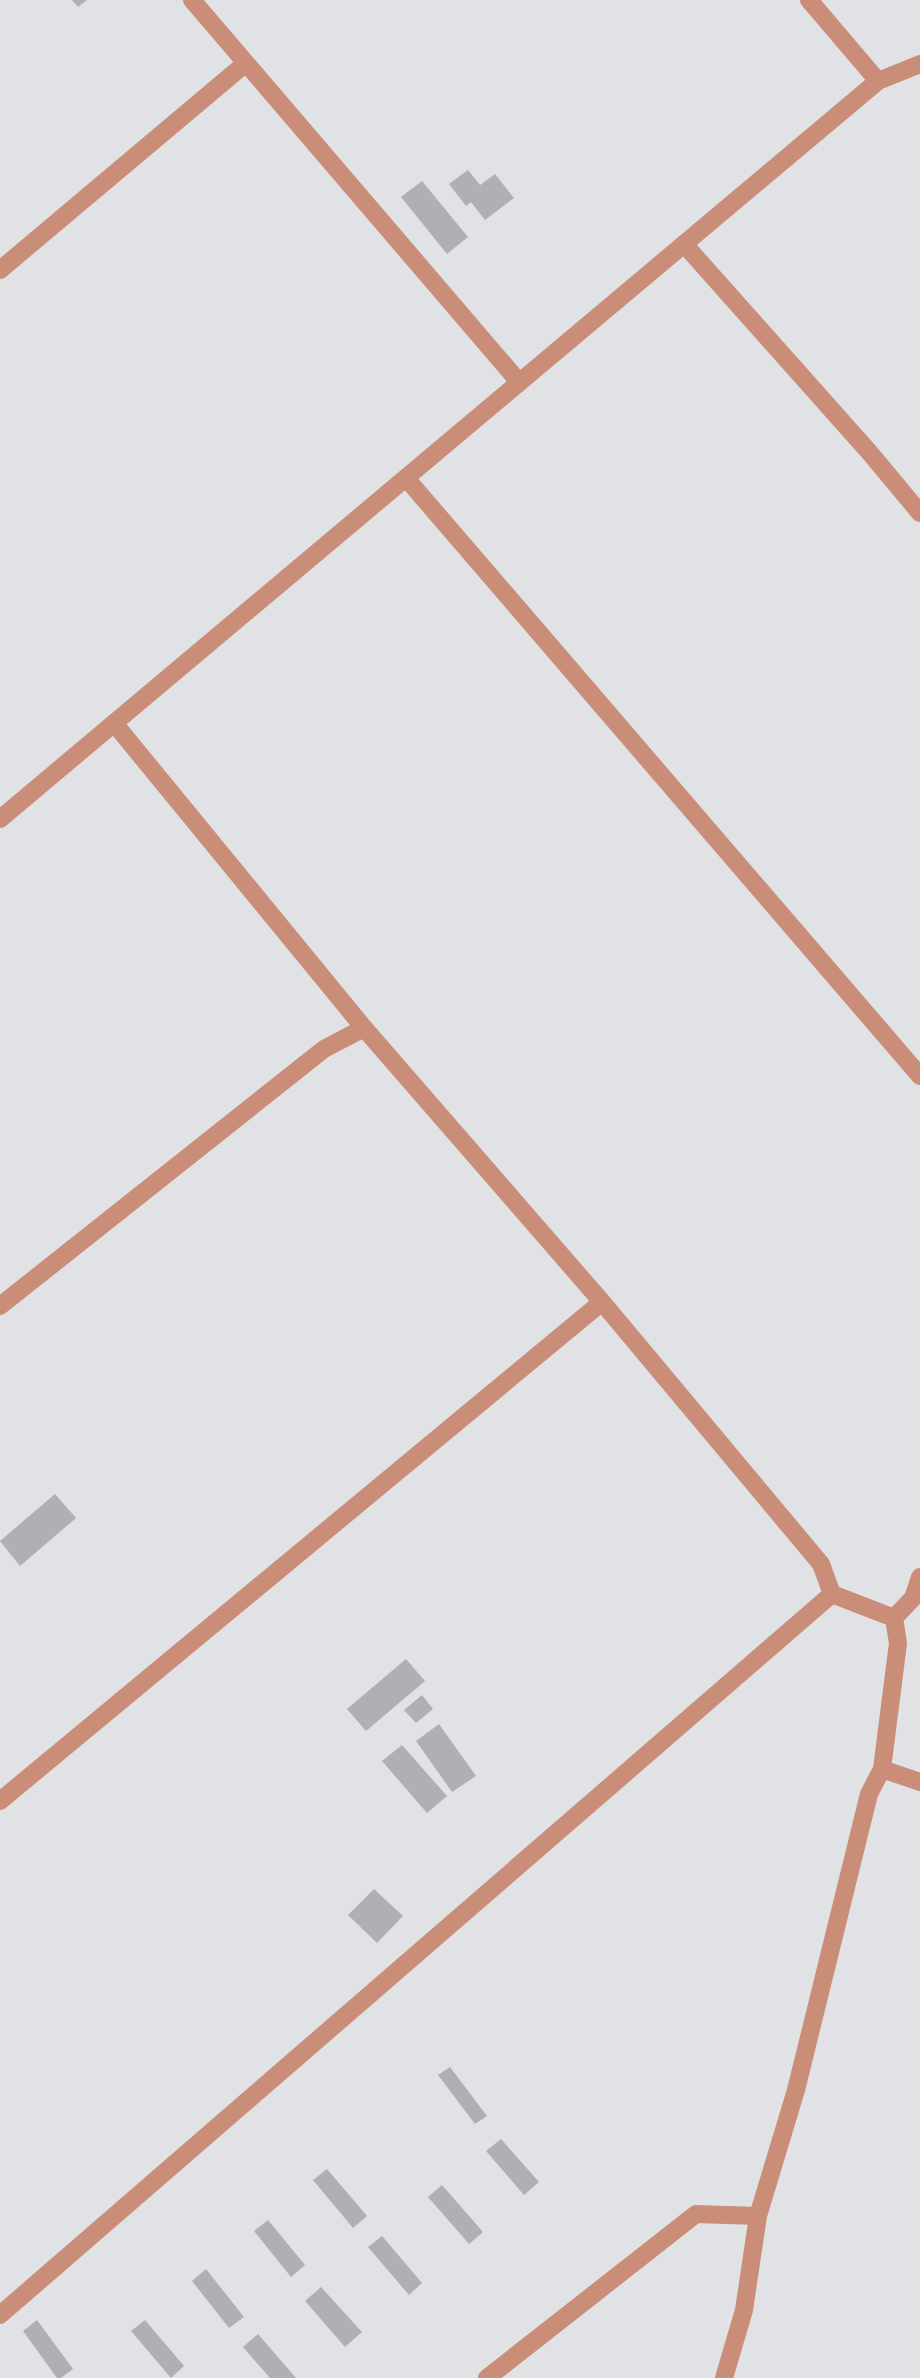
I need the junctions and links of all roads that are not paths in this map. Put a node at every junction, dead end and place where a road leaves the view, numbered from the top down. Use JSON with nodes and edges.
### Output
{"nodes":[{"id":1,"x":192,"y":0,"type":"edge"},
{"id":2,"x":809,"y":0,"type":"edge"},
{"id":3,"x":246,"y":63,"type":"junction"},
{"id":4,"x":920,"y":64,"type":"edge"},
{"id":5,"x":878,"y":81,"type":"junction"},
{"id":6,"x":684,"y":244,"type":"junction"},
{"id":7,"x":0,"y":270,"type":"edge"},
{"id":8,"x":519,"y":382,"type":"junction"},
{"id":9,"x":406,"y":478,"type":"junction"},
{"id":10,"x":920,"y":513,"type":"edge"},
{"id":11,"x":114,"y":723,"type":"junction"},
{"id":12,"x":0,"y":819,"type":"edge"},
{"id":13,"x":364,"y":1028,"type":"junction"},
{"id":14,"x":920,"y":1076,"type":"edge"},
{"id":15,"x":602,"y":1302,"type":"junction"},
{"id":16,"x":0,"y":1306,"type":"edge"},
{"id":17,"x":920,"y":1577,"type":"edge"},
{"id":18,"x":832,"y":1594,"type":"junction"},
{"id":19,"x":894,"y":1618,"type":"junction"},
{"id":20,"x":882,"y":1769,"type":"junction"},
{"id":21,"x":920,"y":1782,"type":"edge"},
{"id":22,"x":0,"y":1801,"type":"edge"},
{"id":23,"x":758,"y":2216,"type":"junction"},
{"id":24,"x":0,"y":2314,"type":"edge"},
{"id":25,"x":487,"y":2378,"type":"edge"},
{"id":26,"x":724,"y":2378,"type":"edge"}],
"edges":[{"from":1,"to":3,"type":"street"},
{"from":2,"to":5,"type":"street"},
{"from":3,"to":7,"type":"street"},
{"from":3,"to":8,"type":"street"},
{"from":4,"to":5,"type":"street"},
{"from":5,"to":6,"type":"street"},
{"from":6,"to":8,"type":"street"},
{"from":6,"to":10,"type":"street"},
{"from":8,"to":9,"type":"street"},
{"from":9,"to":11,"type":"street"},
{"from":9,"to":14,"type":"street"},
{"from":11,"to":12,"type":"street"},
{"from":11,"to":13,"type":"street"},
{"from":13,"to":15,"type":"street"},
{"from":13,"to":16,"type":"street"},
{"from":15,"to":18,"type":"street"},
{"from":15,"to":22,"type":"street"},
{"from":17,"to":19,"type":"street"},
{"from":18,"to":19,"type":"street"},
{"from":18,"to":24,"type":"street"},
{"from":19,"to":20,"type":"street"},
{"from":20,"to":21,"type":"street"},
{"from":20,"to":23,"type":"street"},
{"from":23,"to":25,"type":"street"},
{"from":23,"to":26,"type":"street"}]}
